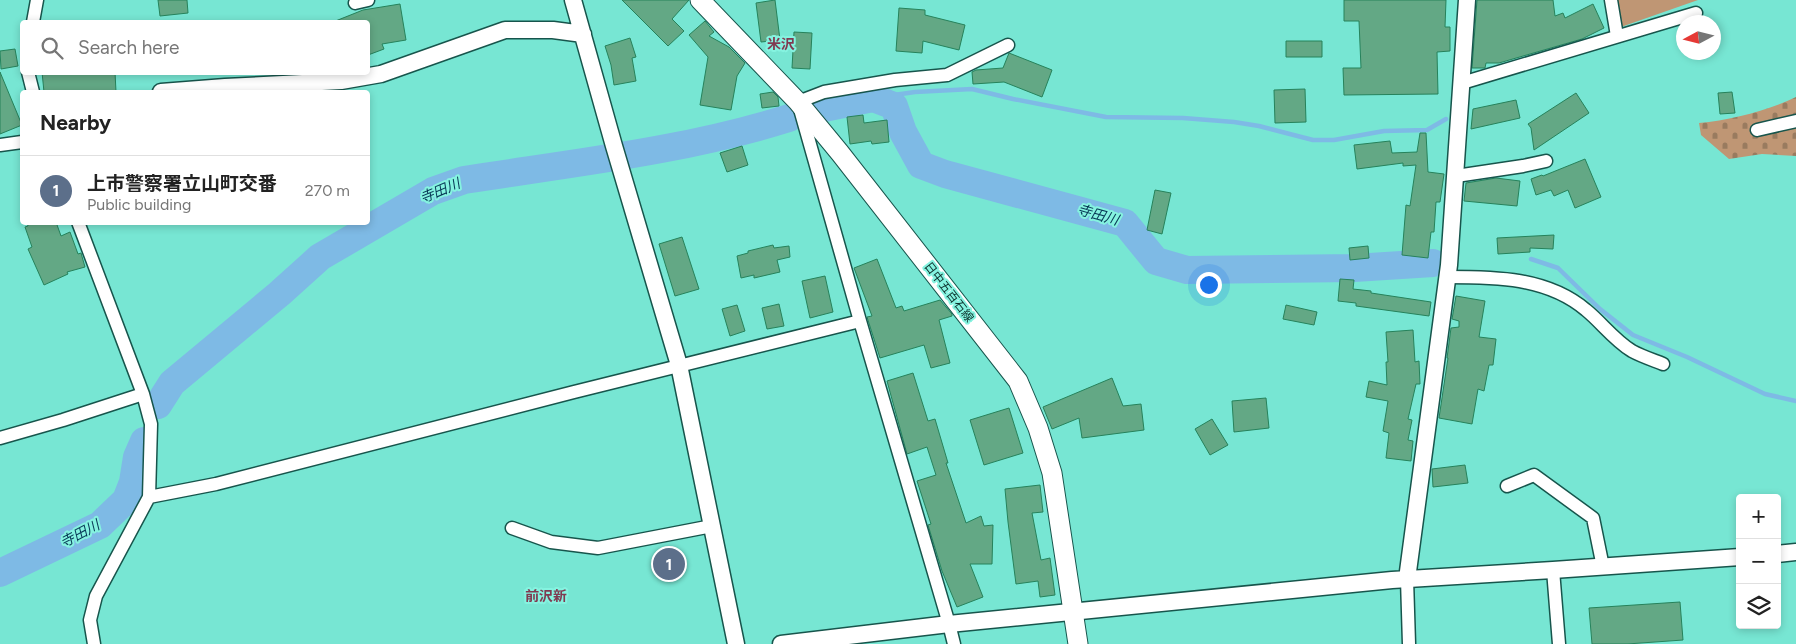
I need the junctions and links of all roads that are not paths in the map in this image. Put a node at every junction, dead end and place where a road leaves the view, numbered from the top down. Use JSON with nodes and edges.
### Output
{"nodes":[{"id":1,"x":37,"y":0,"type":"edge"},
{"id":2,"x":368,"y":0,"type":"edge"},
{"id":3,"x":573,"y":0,"type":"edge"},
{"id":4,"x":700,"y":0,"type":"edge"},
{"id":5,"x":1467,"y":0,"type":"edge"},
{"id":6,"x":1611,"y":0,"type":"edge"},
{"id":7,"x":355,"y":2,"type":"dead end"},
{"id":8,"x":1696,"y":12,"type":"dead end"},
{"id":9,"x":32,"y":20,"type":"edge"},
{"id":10,"x":583,"y":34,"type":"junction"},
{"id":11,"x":1617,"y":36,"type":"junction"},
{"id":12,"x":1008,"y":45,"type":"dead end"},
{"id":13,"x":29,"y":75,"type":"edge"},
{"id":14,"x":1462,"y":83,"type":"junction"},
{"id":15,"x":32,"y":90,"type":"edge"},
{"id":16,"x":187,"y":90,"type":"edge"},
{"id":17,"x":798,"y":102,"type":"junction"},
{"id":18,"x":1796,"y":121,"type":"edge"},
{"id":19,"x":1757,"y":130,"type":"dead end"},
{"id":20,"x":20,"y":142,"type":"edge"},
{"id":21,"x":0,"y":145,"type":"edge"},
{"id":22,"x":1546,"y":161,"type":"dead end"},
{"id":23,"x":1456,"y":176,"type":"junction"},
{"id":24,"x":79,"y":225,"type":"edge"},
{"id":25,"x":1447,"y":277,"type":"junction"},
{"id":26,"x":860,"y":321,"type":"junction"},
{"id":27,"x":1664,"y":364,"type":"dead end"},
{"id":28,"x":680,"y":366,"type":"junction"},
{"id":29,"x":143,"y":394,"type":"junction"},
{"id":30,"x":0,"y":438,"type":"edge"},
{"id":31,"x":1507,"y":486,"type":"dead end"},
{"id":32,"x":149,"y":497,"type":"junction"},
{"id":33,"x":712,"y":526,"type":"junction"},
{"id":34,"x":512,"y":528,"type":"dead end"},
{"id":35,"x":1796,"y":552,"type":"edge"},
{"id":36,"x":1781,"y":554,"type":"edge"},
{"id":37,"x":1736,"y":556,"type":"edge"},
{"id":38,"x":1603,"y":567,"type":"junction"},
{"id":39,"x":1553,"y":570,"type":"junction"},
{"id":40,"x":1407,"y":578,"type":"junction"},
{"id":41,"x":1074,"y":611,"type":"junction"},
{"id":42,"x":949,"y":624,"type":"junction"},
{"id":43,"x":94,"y":644,"type":"edge"},
{"id":44,"x":736,"y":644,"type":"edge"},
{"id":45,"x":781,"y":644,"type":"edge"},
{"id":46,"x":954,"y":644,"type":"edge"},
{"id":47,"x":1078,"y":644,"type":"edge"},
{"id":48,"x":1409,"y":644,"type":"edge"},
{"id":49,"x":1559,"y":644,"type":"edge"}],
"edges":[{"from":1,"to":9,"type":"street"},
{"from":2,"to":7,"type":"street"},
{"from":3,"to":10,"type":"street"},
{"from":4,"to":17,"type":"main road","name":"日中五百石線"},
{"from":5,"to":14,"type":"street"},
{"from":6,"to":11,"type":"street"},
{"from":8,"to":11,"type":"street"},
{"from":10,"to":16,"type":"street"},
{"from":10,"to":28,"type":"street"},
{"from":11,"to":14,"type":"street"},
{"from":12,"to":17,"type":"street"},
{"from":13,"to":15,"type":"street"},
{"from":14,"to":23,"type":"street"},
{"from":17,"to":26,"type":"street"},
{"from":17,"to":41,"type":"main road","name":"日中五百石線"},
{"from":18,"to":19,"type":"street"},
{"from":20,"to":21,"type":"street"},
{"from":22,"to":23,"type":"street"},
{"from":23,"to":25,"type":"street"},
{"from":24,"to":29,"type":"street"},
{"from":25,"to":27,"type":"street"},
{"from":25,"to":40,"type":"street"},
{"from":26,"to":28,"type":"street"},
{"from":26,"to":42,"type":"street"},
{"from":28,"to":32,"type":"street"},
{"from":28,"to":33,"type":"street"},
{"from":29,"to":30,"type":"street"},
{"from":29,"to":32,"type":"street"},
{"from":31,"to":38,"type":"street"},
{"from":32,"to":43,"type":"street"},
{"from":33,"to":34,"type":"street"},
{"from":33,"to":44,"type":"street"},
{"from":35,"to":36,"type":"street"},
{"from":37,"to":38,"type":"street"},
{"from":38,"to":39,"type":"street"},
{"from":39,"to":40,"type":"street"},
{"from":39,"to":49,"type":"street"},
{"from":40,"to":41,"type":"street"},
{"from":40,"to":48,"type":"street"},
{"from":41,"to":42,"type":"street"},
{"from":41,"to":47,"type":"main road","name":"日中五百石線"},
{"from":42,"to":45,"type":"street"},
{"from":42,"to":46,"type":"street"}]}
